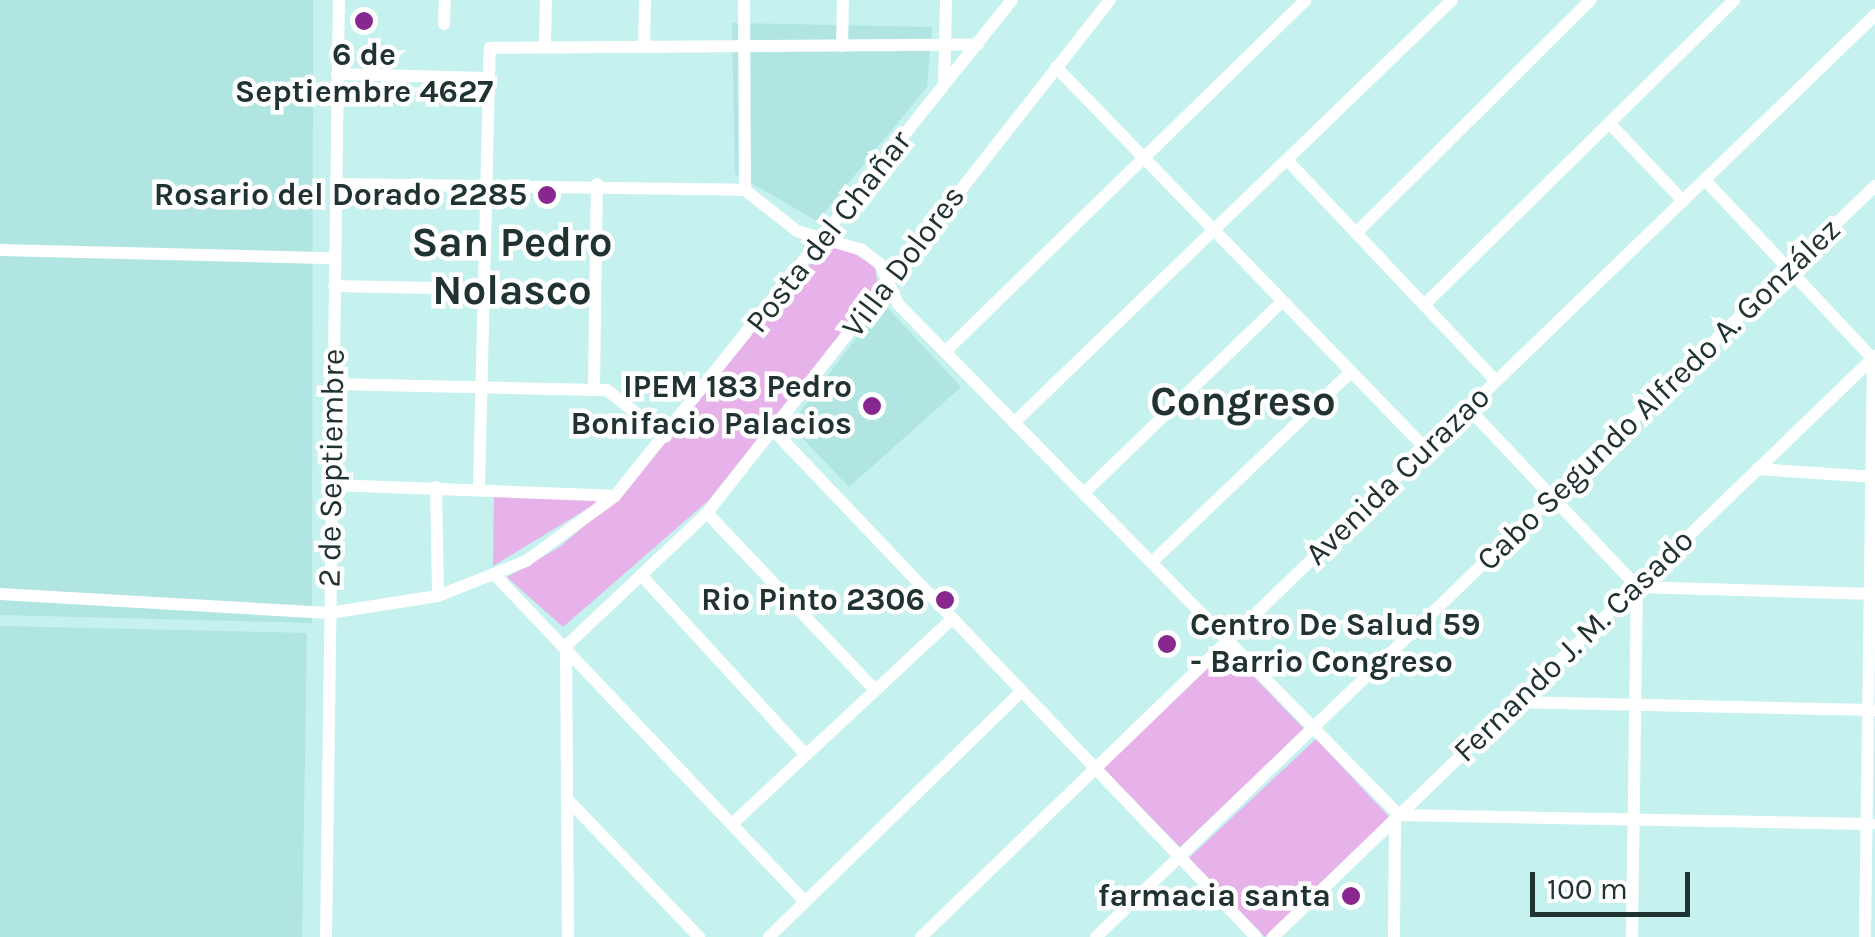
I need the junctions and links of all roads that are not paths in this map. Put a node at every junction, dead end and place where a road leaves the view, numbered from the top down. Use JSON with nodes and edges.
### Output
{"nodes":[{"id":1,"x":339,"y":0,"type":"edge"},
{"id":2,"x":445,"y":0,"type":"edge"},
{"id":3,"x":546,"y":0,"type":"edge"},
{"id":4,"x":645,"y":0,"type":"edge"},
{"id":5,"x":744,"y":0,"type":"edge"},
{"id":6,"x":843,"y":0,"type":"edge"},
{"id":7,"x":946,"y":0,"type":"edge"},
{"id":8,"x":1012,"y":0,"type":"edge"},
{"id":9,"x":1110,"y":0,"type":"edge"},
{"id":10,"x":1304,"y":0,"type":"edge"},
{"id":11,"x":1452,"y":0,"type":"edge"},
{"id":12,"x":1592,"y":0,"type":"edge"},
{"id":13,"x":1734,"y":0,"type":"edge"},
{"id":14,"x":1875,"y":14,"type":"edge"},
{"id":15,"x":444,"y":24,"type":"dead end"},
{"id":16,"x":545,"y":44,"type":"junction"},
{"id":17,"x":644,"y":45,"type":"junction"},
{"id":18,"x":744,"y":46,"type":"junction"},
{"id":19,"x":842,"y":46,"type":"junction"},
{"id":20,"x":945,"y":46,"type":"junction"},
{"id":21,"x":978,"y":46,"type":"junction"},
{"id":22,"x":1056,"y":67,"type":"junction"},
{"id":23,"x":337,"y":74,"type":"junction"},
{"id":24,"x":486,"y":78,"type":"junction"},
{"id":25,"x":944,"y":84,"type":"junction"},
{"id":26,"x":1611,"y":125,"type":"junction"},
{"id":27,"x":1144,"y":157,"type":"junction"},
{"id":28,"x":1287,"y":160,"type":"junction"},
{"id":29,"x":1705,"y":180,"type":"junction"},
{"id":30,"x":336,"y":184,"type":"junction"},
{"id":31,"x":484,"y":184,"type":"junction"},
{"id":32,"x":597,"y":184,"type":"junction"},
{"id":33,"x":1875,"y":186,"type":"edge"},
{"id":34,"x":745,"y":190,"type":"junction"},
{"id":35,"x":1683,"y":201,"type":"junction"},
{"id":36,"x":1215,"y":230,"type":"junction"},
{"id":37,"x":1356,"y":234,"type":"junction"},
{"id":38,"x":828,"y":238,"type":"junction"},
{"id":39,"x":0,"y":250,"type":"edge"},
{"id":40,"x":334,"y":258,"type":"junction"},
{"id":41,"x":1790,"y":268,"type":"junction"},
{"id":42,"x":886,"y":282,"type":"junction"},
{"id":43,"x":334,"y":286,"type":"junction"},
{"id":44,"x":482,"y":289,"type":"junction"},
{"id":45,"x":1283,"y":301,"type":"junction"},
{"id":46,"x":1424,"y":305,"type":"junction"},
{"id":47,"x":949,"y":348,"type":"junction"},
{"id":48,"x":1874,"y":358,"type":"edge"},
{"id":49,"x":1351,"y":372,"type":"junction"},
{"id":50,"x":1496,"y":382,"type":"junction"},
{"id":51,"x":333,"y":384,"type":"junction"},
{"id":52,"x":481,"y":387,"type":"junction"},
{"id":53,"x":594,"y":388,"type":"junction"},
{"id":54,"x":1468,"y":408,"type":"junction"},
{"id":55,"x":1018,"y":419,"type":"junction"},
{"id":56,"x":775,"y":432,"type":"junction"},
{"id":57,"x":666,"y":437,"type":"junction"},
{"id":58,"x":1426,"y":449,"type":"junction"},
{"id":59,"x":1757,"y":469,"type":"junction"},
{"id":60,"x":1872,"y":477,"type":"edge"},
{"id":61,"x":332,"y":485,"type":"junction"},
{"id":62,"x":436,"y":487,"type":"junction"},
{"id":63,"x":479,"y":488,"type":"junction"},
{"id":64,"x":1086,"y":490,"type":"junction"},
{"id":65,"x":615,"y":496,"type":"junction"},
{"id":66,"x":1554,"y":497,"type":"junction"},
{"id":67,"x":708,"y":514,"type":"junction"},
{"id":68,"x":1154,"y":560,"type":"junction"},
{"id":69,"x":642,"y":575,"type":"junction"},
{"id":70,"x":496,"y":576,"type":"junction"},
{"id":71,"x":1636,"y":586,"type":"junction"},
{"id":72,"x":0,"y":594,"type":"edge"},
{"id":73,"x":1872,"y":594,"type":"edge"},
{"id":74,"x":438,"y":596,"type":"junction"},
{"id":75,"x":330,"y":613,"type":"junction"},
{"id":76,"x":953,"y":618,"type":"junction"},
{"id":77,"x":1230,"y":639,"type":"junction"},
{"id":78,"x":566,"y":646,"type":"junction"},
{"id":79,"x":876,"y":690,"type":"junction"},
{"id":80,"x":1022,"y":691,"type":"junction"},
{"id":81,"x":1517,"y":702,"type":"junction"},
{"id":82,"x":1634,"y":706,"type":"junction"},
{"id":83,"x":1871,"y":710,"type":"edge"},
{"id":84,"x":1313,"y":728,"type":"junction"},
{"id":85,"x":806,"y":755,"type":"junction"},
{"id":86,"x":1096,"y":768,"type":"junction"},
{"id":87,"x":570,"y":802,"type":"junction"},
{"id":88,"x":1397,"y":817,"type":"junction"},
{"id":89,"x":1632,"y":820,"type":"junction"},
{"id":90,"x":732,"y":824,"type":"junction"},
{"id":91,"x":1871,"y":824,"type":"edge"},
{"id":92,"x":1179,"y":856,"type":"junction"},
{"id":93,"x":805,"y":902,"type":"junction"},
{"id":94,"x":326,"y":937,"type":"edge"},
{"id":95,"x":568,"y":937,"type":"edge"},
{"id":96,"x":699,"y":937,"type":"edge"},
{"id":97,"x":769,"y":937,"type":"edge"},
{"id":98,"x":921,"y":937,"type":"edge"},
{"id":99,"x":1096,"y":937,"type":"edge"},
{"id":100,"x":1256,"y":937,"type":"edge"},
{"id":101,"x":1273,"y":937,"type":"edge"},
{"id":102,"x":1394,"y":937,"type":"edge"},
{"id":103,"x":1632,"y":937,"type":"edge"},
{"id":104,"x":1865,"y":937,"type":"edge"}],
"edges":[{"from":1,"to":23,"type":"street","name":"2 de Septiembre"},
{"from":2,"to":15,"type":"street"},
{"from":3,"to":16,"type":"street"},
{"from":4,"to":17,"type":"street"},
{"from":5,"to":18,"type":"street"},
{"from":6,"to":19,"type":"street"},
{"from":7,"to":20,"type":"street"},
{"from":8,"to":21,"type":"street","name":"Posta del Chañar"},
{"from":9,"to":22,"type":"street","name":"Villa Dolores"},
{"from":10,"to":27,"type":"street"},
{"from":11,"to":28,"type":"street"},
{"from":12,"to":37,"type":"street"},
{"from":13,"to":26,"type":"street"},
{"from":14,"to":29,"type":"street","name":"Avenida Curazao"},
{"from":16,"to":17,"type":"street"},
{"from":16,"to":24,"type":"street"},
{"from":17,"to":18,"type":"street"},
{"from":18,"to":19,"type":"street"},
{"from":18,"to":34,"type":"street"},
{"from":19,"to":20,"type":"street"},
{"from":20,"to":21,"type":"street"},
{"from":20,"to":25,"type":"street"},
{"from":21,"to":25,"type":"street","name":"Posta del Chañar"},
{"from":22,"to":27,"type":"street"},
{"from":22,"to":42,"type":"street","name":"Villa Dolores"},
{"from":23,"to":24,"type":"street"},
{"from":23,"to":30,"type":"street","name":"2 de Septiembre"},
{"from":24,"to":31,"type":"street"},
{"from":25,"to":38,"type":"street","name":"Posta del Chañar"},
{"from":26,"to":35,"type":"street"},
{"from":26,"to":46,"type":"street"},
{"from":27,"to":36,"type":"street"},
{"from":27,"to":47,"type":"street"},
{"from":28,"to":36,"type":"street"},
{"from":28,"to":37,"type":"street"},
{"from":29,"to":35,"type":"street","name":"Avenida Curazao"},
{"from":29,"to":41,"type":"street"},
{"from":30,"to":31,"type":"street"},
{"from":30,"to":40,"type":"street","name":"2 de Septiembre"},
{"from":31,"to":32,"type":"street"},
{"from":31,"to":44,"type":"street"},
{"from":32,"to":34,"type":"street"},
{"from":32,"to":53,"type":"street"},
{"from":33,"to":41,"type":"street","name":"Cabo Segundo Alfredo A. González"},
{"from":34,"to":38,"type":"street"},
{"from":35,"to":50,"type":"street","name":"Avenida Curazao"},
{"from":36,"to":45,"type":"street"},
{"from":36,"to":55,"type":"street"},
{"from":37,"to":46,"type":"street"},
{"from":38,"to":42,"type":"street"},
{"from":38,"to":57,"type":"street","name":"Posta del Chañar"},
{"from":39,"to":40,"type":"street"},
{"from":40,"to":43,"type":"street","name":"2 de Septiembre"},
{"from":41,"to":48,"type":"street"},
{"from":41,"to":66,"type":"street","name":"Cabo Segundo Alfredo A. González"},
{"from":42,"to":47,"type":"street"},
{"from":42,"to":56,"type":"street","name":"Villa Dolores"},
{"from":43,"to":44,"type":"street"},
{"from":43,"to":51,"type":"street","name":"2 de Septiembre"},
{"from":44,"to":52,"type":"street"},
{"from":45,"to":49,"type":"street"},
{"from":45,"to":64,"type":"street"},
{"from":46,"to":50,"type":"street"},
{"from":47,"to":55,"type":"street"},
{"from":48,"to":59,"type":"street","name":"Fernando J. M. Casado"},
{"from":48,"to":60,"type":"street"},
{"from":49,"to":58,"type":"street"},
{"from":49,"to":68,"type":"street"},
{"from":50,"to":54,"type":"street","name":"Avenida Curazao"},
{"from":51,"to":52,"type":"street"},
{"from":51,"to":61,"type":"street","name":"2 de Septiembre"},
{"from":52,"to":53,"type":"street"},
{"from":52,"to":63,"type":"street"},
{"from":53,"to":57,"type":"street"},
{"from":54,"to":58,"type":"street","name":"Avenida Curazao"},
{"from":54,"to":66,"type":"street"},
{"from":55,"to":64,"type":"street"},
{"from":56,"to":67,"type":"street","name":"Villa Dolores"},
{"from":56,"to":76,"type":"street"},
{"from":57,"to":65,"type":"street","name":"Posta del Chañar"},
{"from":58,"to":77,"type":"street","name":"Avenida Curazao"},
{"from":59,"to":60,"type":"street"},
{"from":59,"to":71,"type":"street","name":"Fernando J. M. Casado"},
{"from":60,"to":73,"type":"street"},
{"from":61,"to":62,"type":"street"},
{"from":61,"to":75,"type":"street","name":"2 de Septiembre"},
{"from":62,"to":63,"type":"street"},
{"from":62,"to":74,"type":"street"},
{"from":63,"to":65,"type":"street"},
{"from":64,"to":68,"type":"street"},
{"from":65,"to":70,"type":"street","name":"Posta del Chañar"},
{"from":66,"to":71,"type":"street"},
{"from":66,"to":84,"type":"street","name":"Cabo Segundo Alfredo A. González"},
{"from":67,"to":69,"type":"street","name":"Villa Dolores"},
{"from":67,"to":79,"type":"street"},
{"from":68,"to":77,"type":"street"},
{"from":69,"to":78,"type":"street","name":"Villa Dolores"},
{"from":69,"to":85,"type":"street"},
{"from":70,"to":74,"type":"street","name":"Posta del Chañar"},
{"from":70,"to":78,"type":"street"},
{"from":71,"to":73,"type":"street"},
{"from":71,"to":81,"type":"street","name":"Fernando J. M. Casado"},
{"from":71,"to":82,"type":"street"},
{"from":72,"to":75,"type":"street","name":"Posta del Chañar"},
{"from":73,"to":83,"type":"street"},
{"from":74,"to":75,"type":"street","name":"Posta del Chañar"},
{"from":75,"to":94,"type":"street","name":"2 de Septiembre"},
{"from":76,"to":79,"type":"street"},
{"from":76,"to":80,"type":"street"},
{"from":77,"to":84,"type":"street"},
{"from":77,"to":86,"type":"street","name":"Avenida Curazao"},
{"from":78,"to":87,"type":"street"},
{"from":78,"to":90,"type":"street"},
{"from":79,"to":85,"type":"street"},
{"from":80,"to":86,"type":"street"},
{"from":80,"to":93,"type":"street"},
{"from":81,"to":82,"type":"street"},
{"from":81,"to":88,"type":"street","name":"Fernando J. M. Casado"},
{"from":82,"to":83,"type":"street"},
{"from":82,"to":89,"type":"street"},
{"from":83,"to":91,"type":"street"},
{"from":84,"to":88,"type":"street"},
{"from":84,"to":92,"type":"street","name":"Cabo Segundo Alfredo A. González"},
{"from":85,"to":90,"type":"street"},
{"from":86,"to":92,"type":"street"},
{"from":86,"to":98,"type":"street","name":"Avenida Curazao"},
{"from":87,"to":95,"type":"street"},
{"from":87,"to":96,"type":"street"},
{"from":88,"to":89,"type":"street"},
{"from":88,"to":101,"type":"street","name":"Fernando J. M. Casado"},
{"from":88,"to":102,"type":"street"},
{"from":89,"to":91,"type":"street"},
{"from":89,"to":103,"type":"street"},
{"from":90,"to":93,"type":"street"},
{"from":91,"to":104,"type":"street"},
{"from":92,"to":99,"type":"street","name":"Cabo Segundo Alfredo A. González"},
{"from":92,"to":100,"type":"street"},
{"from":93,"to":97,"type":"street"}]}
